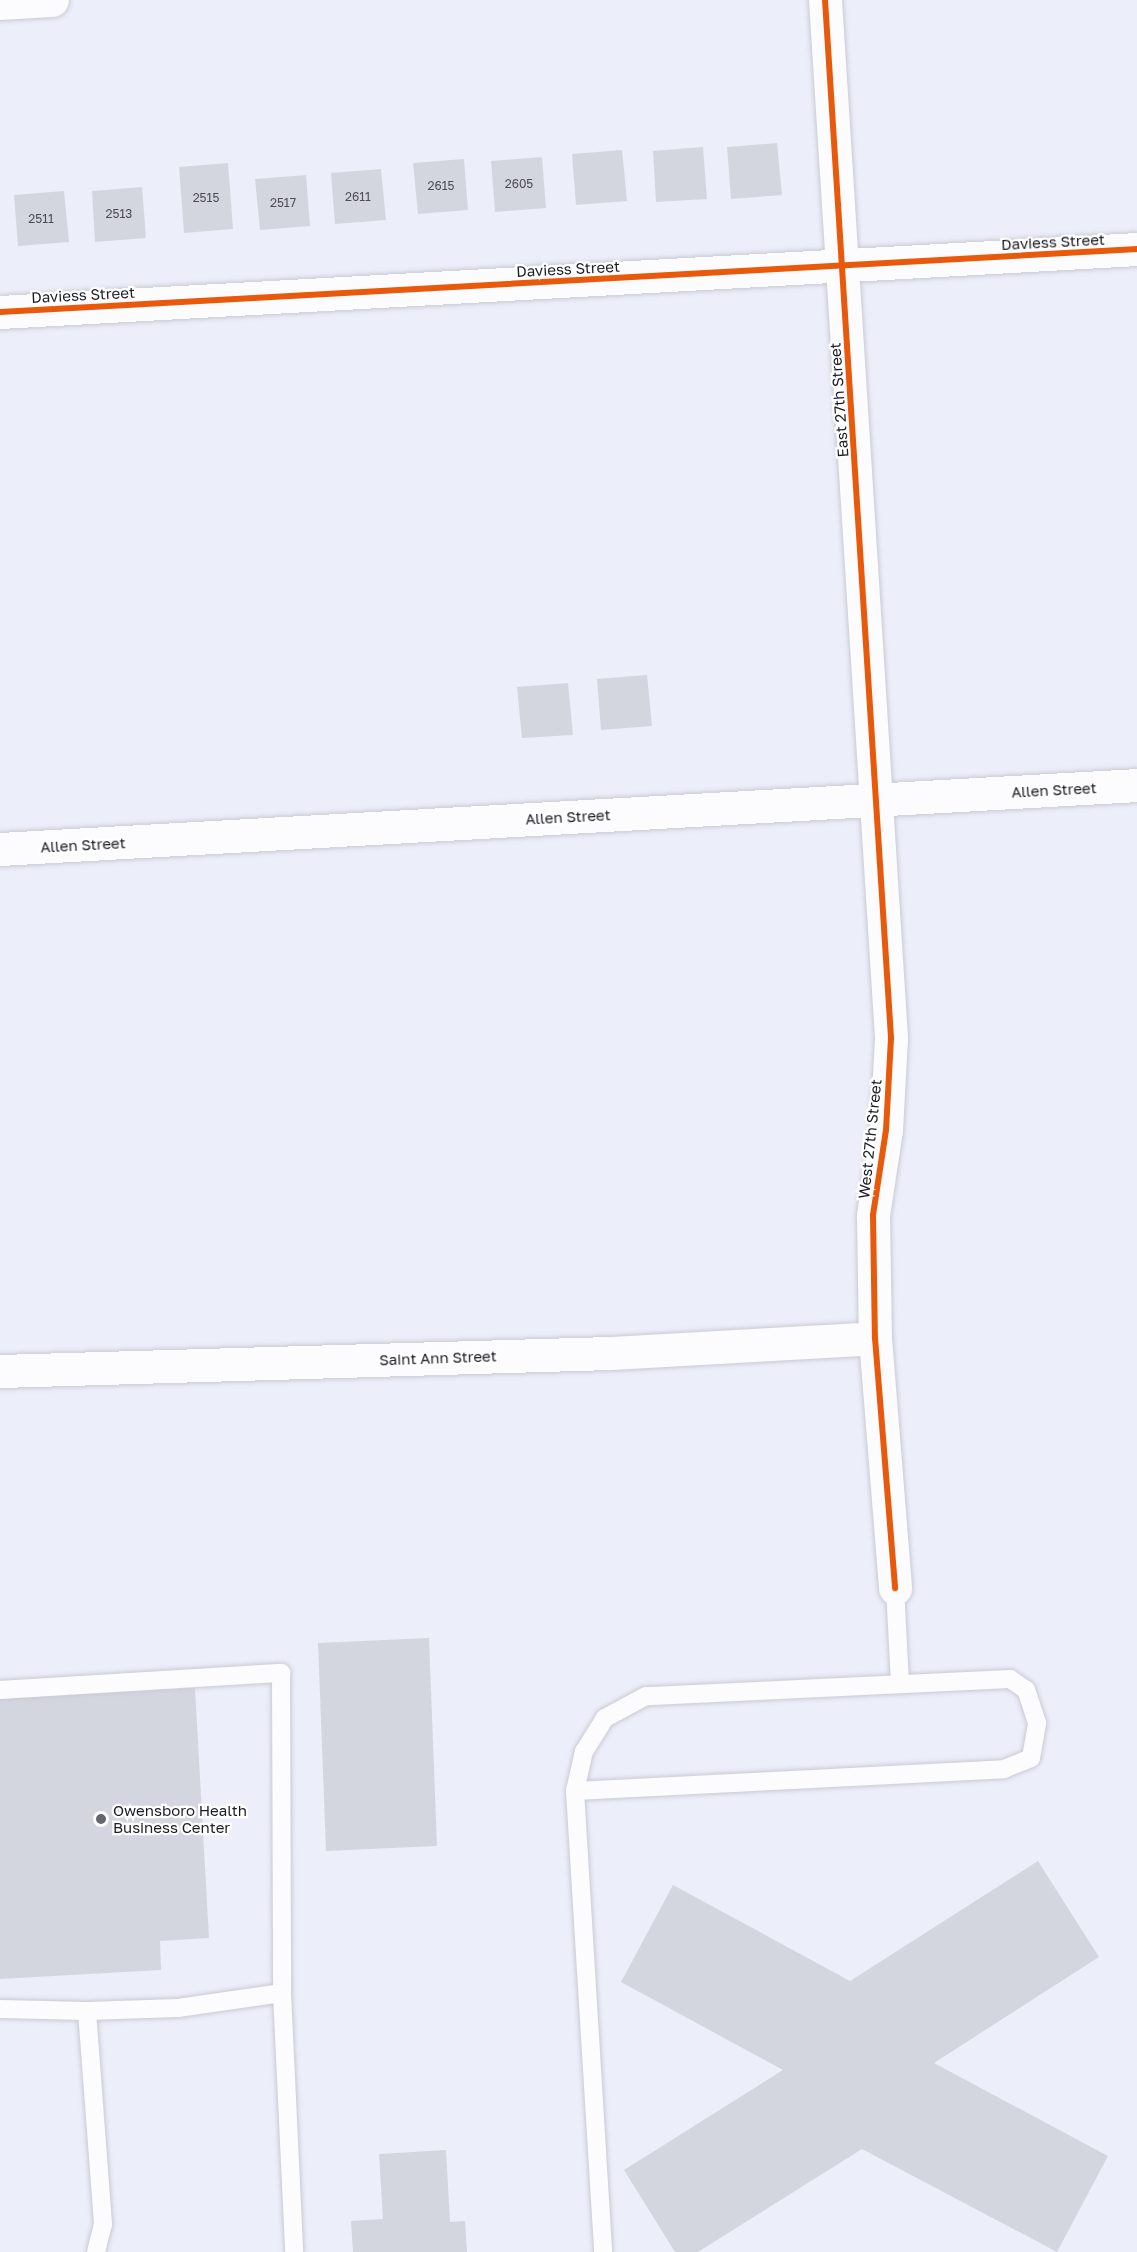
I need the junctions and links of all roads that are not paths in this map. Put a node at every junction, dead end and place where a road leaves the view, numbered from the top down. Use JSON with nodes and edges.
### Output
{"nodes":[{"id":1,"x":52,"y":0,"type":"edge"},
{"id":2,"x":825,"y":0,"type":"edge"},
{"id":3,"x":0,"y":3,"type":"edge"},
{"id":4,"x":1137,"y":249,"type":"edge"},
{"id":5,"x":842,"y":266,"type":"junction"},
{"id":6,"x":0,"y":312,"type":"edge"},
{"id":7,"x":1137,"y":785,"type":"edge"},
{"id":8,"x":877,"y":799,"type":"junction"},
{"id":9,"x":0,"y":849,"type":"edge"},
{"id":10,"x":875,"y":1338,"type":"junction"},
{"id":11,"x":0,"y":1371,"type":"edge"},
{"id":12,"x":895,"y":1588,"type":"joint"},
{"id":13,"x":900,"y":1684,"type":"junction"},
{"id":14,"x":0,"y":1690,"type":"edge"},
{"id":15,"x":575,"y":1791,"type":"junction"},
{"id":16,"x":282,"y":1993,"type":"junction"},
{"id":17,"x":0,"y":2009,"type":"edge"},
{"id":18,"x":87,"y":2011,"type":"junction"},
{"id":19,"x":96,"y":2252,"type":"edge"},
{"id":20,"x":294,"y":2252,"type":"edge"},
{"id":21,"x":603,"y":2252,"type":"edge"}],
"edges":[{"from":1,"to":3,"type":"street"},
{"from":2,"to":5,"type":"street","name":"East 27th Street"},
{"from":4,"to":5,"type":"street","name":"Daviess Street"},
{"from":5,"to":6,"type":"street","name":"Daviess Street"},
{"from":5,"to":8,"type":"street","name":"East 27th Street"},
{"from":7,"to":8,"type":"street","name":"Allen Street"},
{"from":8,"to":9,"type":"street","name":"Allen Street"},
{"from":8,"to":10,"type":"street","name":"West 27th Street"},
{"from":10,"to":11,"type":"street","name":"Saint Ann Street"},
{"from":10,"to":12,"type":"street","name":"West 27th Street"},
{"from":12,"to":13,"type":"lane"},
{"from":13,"to":15,"type":"lane"},
{"from":13,"to":15,"type":"lane"},
{"from":14,"to":16,"type":"lane"},
{"from":15,"to":21,"type":"lane"},
{"from":16,"to":18,"type":"lane"},
{"from":16,"to":20,"type":"lane"},
{"from":17,"to":18,"type":"lane"},
{"from":18,"to":19,"type":"lane"}]}
